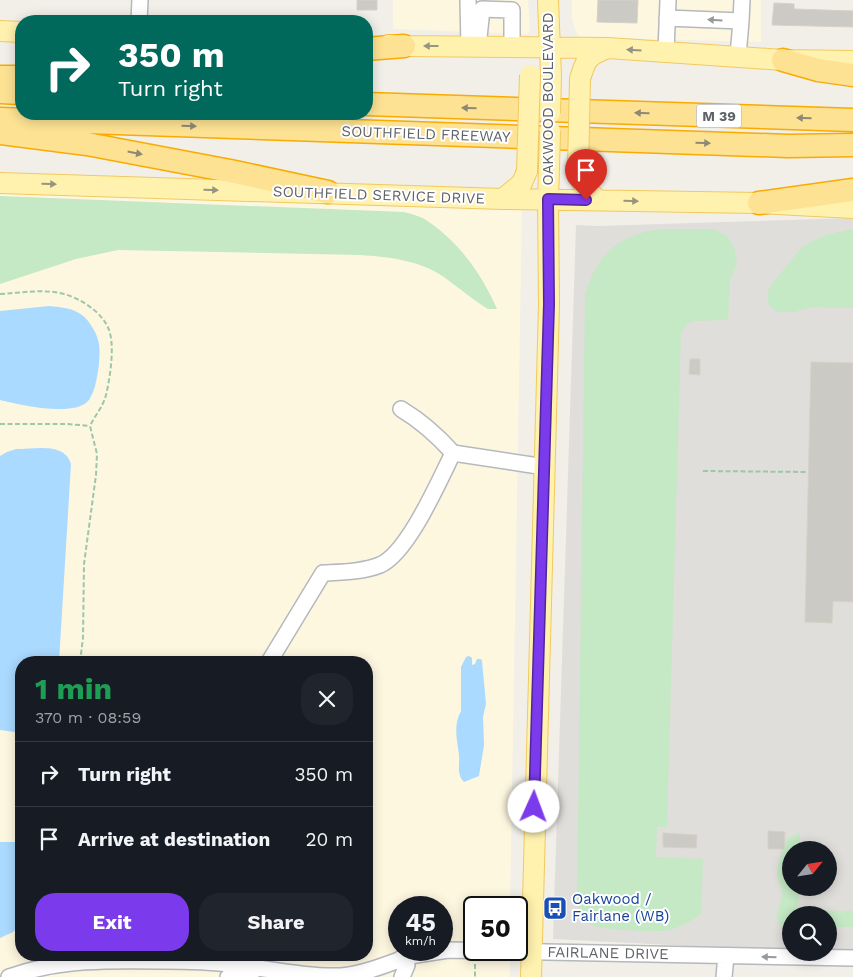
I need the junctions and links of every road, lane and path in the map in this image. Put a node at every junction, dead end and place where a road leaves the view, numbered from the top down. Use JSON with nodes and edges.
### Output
{"nodes":[{"id":1,"x":140,"y":0,"type":"edge"},
{"id":2,"x":468,"y":0,"type":"edge"},
{"id":3,"x":548,"y":0,"type":"edge"},
{"id":4,"x":668,"y":0,"type":"edge"},
{"id":5,"x":742,"y":0,"type":"edge"},
{"id":6,"x":139,"y":15,"type":"edge"},
{"id":7,"x":667,"y":18,"type":"junction"},
{"id":8,"x":741,"y":21,"type":"junction"},
{"id":9,"x":0,"y":31,"type":"edge"},
{"id":10,"x":15,"y":32,"type":"edge"},
{"id":11,"x":373,"y":44,"type":"edge"},
{"id":12,"x":404,"y":46,"type":"junction"},
{"id":13,"x":474,"y":46,"type":"junction"},
{"id":14,"x":510,"y":47,"type":"junction"},
{"id":15,"x":550,"y":47,"type":"junction"},
{"id":16,"x":373,"y":48,"type":"edge"},
{"id":17,"x":608,"y":48,"type":"junction"},
{"id":18,"x":666,"y":52,"type":"junction"},
{"id":19,"x":738,"y":56,"type":"junction"},
{"id":20,"x":782,"y":60,"type":"junction"},
{"id":21,"x":853,"y":61,"type":"edge"},
{"id":22,"x":853,"y":76,"type":"edge"},
{"id":23,"x":0,"y":77,"type":"edge"},
{"id":24,"x":15,"y":77,"type":"edge"},
{"id":25,"x":0,"y":92,"type":"edge"},
{"id":26,"x":15,"y":93,"type":"edge"},
{"id":27,"x":373,"y":104,"type":"edge"},
{"id":28,"x":0,"y":119,"type":"edge"},
{"id":29,"x":15,"y":120,"type":"edge"},
{"id":30,"x":30,"y":120,"type":"edge"},
{"id":31,"x":853,"y":120,"type":"edge"},
{"id":32,"x":0,"y":133,"type":"edge"},
{"id":33,"x":853,"y":145,"type":"edge"},
{"id":34,"x":0,"y":182,"type":"edge"},
{"id":35,"x":853,"y":190,"type":"edge"},
{"id":36,"x":328,"y":192,"type":"junction"},
{"id":37,"x":503,"y":199,"type":"junction"},
{"id":38,"x":548,"y":199,"type":"junction"},
{"id":39,"x":598,"y":200,"type":"junction"},
{"id":40,"x":759,"y":202,"type":"junction"},
{"id":41,"x":853,"y":208,"type":"edge"},
{"id":42,"x":0,"y":294,"type":"edge"},
{"id":43,"x":401,"y":409,"type":"dead end"},
{"id":44,"x":0,"y":424,"type":"edge"},
{"id":45,"x":90,"y":426,"type":"junction"},
{"id":46,"x":453,"y":454,"type":"junction"},
{"id":47,"x":544,"y":467,"type":"junction"},
{"id":48,"x":703,"y":471,"type":"dead end"},
{"id":49,"x":808,"y":472,"type":"dead end"},
{"id":50,"x":80,"y":656,"type":"edge"},
{"id":51,"x":273,"y":656,"type":"edge"},
{"id":52,"x":453,"y":950,"type":"edge"},
{"id":53,"x":532,"y":951,"type":"junction"},
{"id":54,"x":726,"y":956,"type":"junction"},
{"id":55,"x":853,"y":958,"type":"edge"},
{"id":56,"x":108,"y":961,"type":"edge"},
{"id":57,"x":150,"y":961,"type":"edge"},
{"id":58,"x":396,"y":961,"type":"edge"},
{"id":59,"x":405,"y":961,"type":"edge"},
{"id":60,"x":9,"y":977,"type":"edge"},
{"id":61,"x":228,"y":977,"type":"edge"},
{"id":62,"x":260,"y":977,"type":"edge"},
{"id":63,"x":309,"y":977,"type":"edge"},
{"id":64,"x":402,"y":977,"type":"edge"},
{"id":65,"x":531,"y":977,"type":"edge"},
{"id":66,"x":724,"y":977,"type":"edge"}],
"edges":[{"from":1,"to":6,"type":"street"},
{"from":2,"to":13,"type":"street"},
{"from":3,"to":15,"type":"main road","name":"OAKWOOD BOULEVARD"},
{"from":4,"to":7,"type":"street"},
{"from":5,"to":8,"type":"street"},
{"from":8,"to":7,"type":"street","one_way":true},
{"from":7,"to":18,"type":"street"},
{"from":8,"to":19,"type":"street"},
{"from":9,"to":10,"type":"main road"},
{"from":11,"to":12,"type":"main road"},
{"from":13,"to":12,"type":"main road","one_way":true},
{"from":12,"to":16,"type":"highway"},
{"from":13,"to":14,"type":"main road"},
{"from":13,"to":14,"type":"street"},
{"from":14,"to":15,"type":"main road"},
{"from":14,"to":37,"type":"main road","bridge":true},
{"from":15,"to":17,"type":"main road"},
{"from":15,"to":38,"type":"main road","name":"OAKWOOD BOULEVARD","bridge":true},
{"from":18,"to":17,"type":"main road","one_way":true},
{"from":17,"to":39,"type":"main road","bridge":true},
{"from":18,"to":19,"type":"main road"},
{"from":19,"to":20,"type":"main road"},
{"from":20,"to":21,"type":"main road"},
{"from":20,"to":22,"type":"highway"},
{"from":23,"to":24,"type":"highway"},
{"from":25,"to":26,"type":"highway"},
{"from":31,"to":27,"type":"highway","name":"SOUTHFIELD FREEWAY","number":"M 39","one_way":true},
{"from":28,"to":29,"type":"highway","name":"SOUTHFIELD FREEWAY","number":"M 39","one_way":true},
{"from":30,"to":33,"type":"highway","name":"SOUTHFIELD FREEWAY","number":"M 39","one_way":true},
{"from":32,"to":36,"type":"highway","one_way":true},
{"from":34,"to":36,"type":"main road","name":"SOUTHFIELD SERVICE DRIVE","one_way":true},
{"from":35,"to":40,"type":"highway"},
{"from":36,"to":37,"type":"main road","name":"SOUTHFIELD SERVICE DRIVE"},
{"from":37,"to":38,"type":"main road","name":"SOUTHFIELD SERVICE DRIVE"},
{"from":38,"to":39,"type":"main road","name":"SOUTHFIELD SERVICE DRIVE"},
{"from":38,"to":47,"type":"main road","name":"OAKWOOD BOULEVARD"},
{"from":39,"to":40,"type":"main road","name":"SOUTHFIELD SERVICE DRIVE","one_way":true},
{"from":40,"to":41,"type":"main road","name":"SOUTHFIELD SERVICE DRIVE"},
{"from":42,"to":45,"type":"path"},
{"from":43,"to":46,"type":"street"},
{"from":44,"to":45,"type":"path"},
{"from":45,"to":50,"type":"path"},
{"from":46,"to":47,"type":"street"},
{"from":46,"to":51,"type":"street"},
{"from":47,"to":53,"type":"main road","name":"OAKWOOD BOULEVARD"},
{"from":48,"to":49,"type":"path"},
{"from":52,"to":53,"type":"street","name":"FAIRLANE DRIVE"},
{"from":53,"to":54,"type":"street","name":"FAIRLANE DRIVE"},
{"from":53,"to":65,"type":"main road","name":"OAKWOOD BOULEVARD"},
{"from":55,"to":54,"type":"street","name":"FAIRLANE DRIVE","one_way":true},
{"from":54,"to":66,"type":"street"},
{"from":56,"to":60,"type":"street","name":"FAIRLANE DRIVE"},
{"from":57,"to":63,"type":"street","name":"FAIRLANE DRIVE"},
{"from":58,"to":63,"type":"street","name":"FAIRLANE DRIVE"},
{"from":59,"to":64,"type":"street"},
{"from":61,"to":62,"type":"street"}]}
